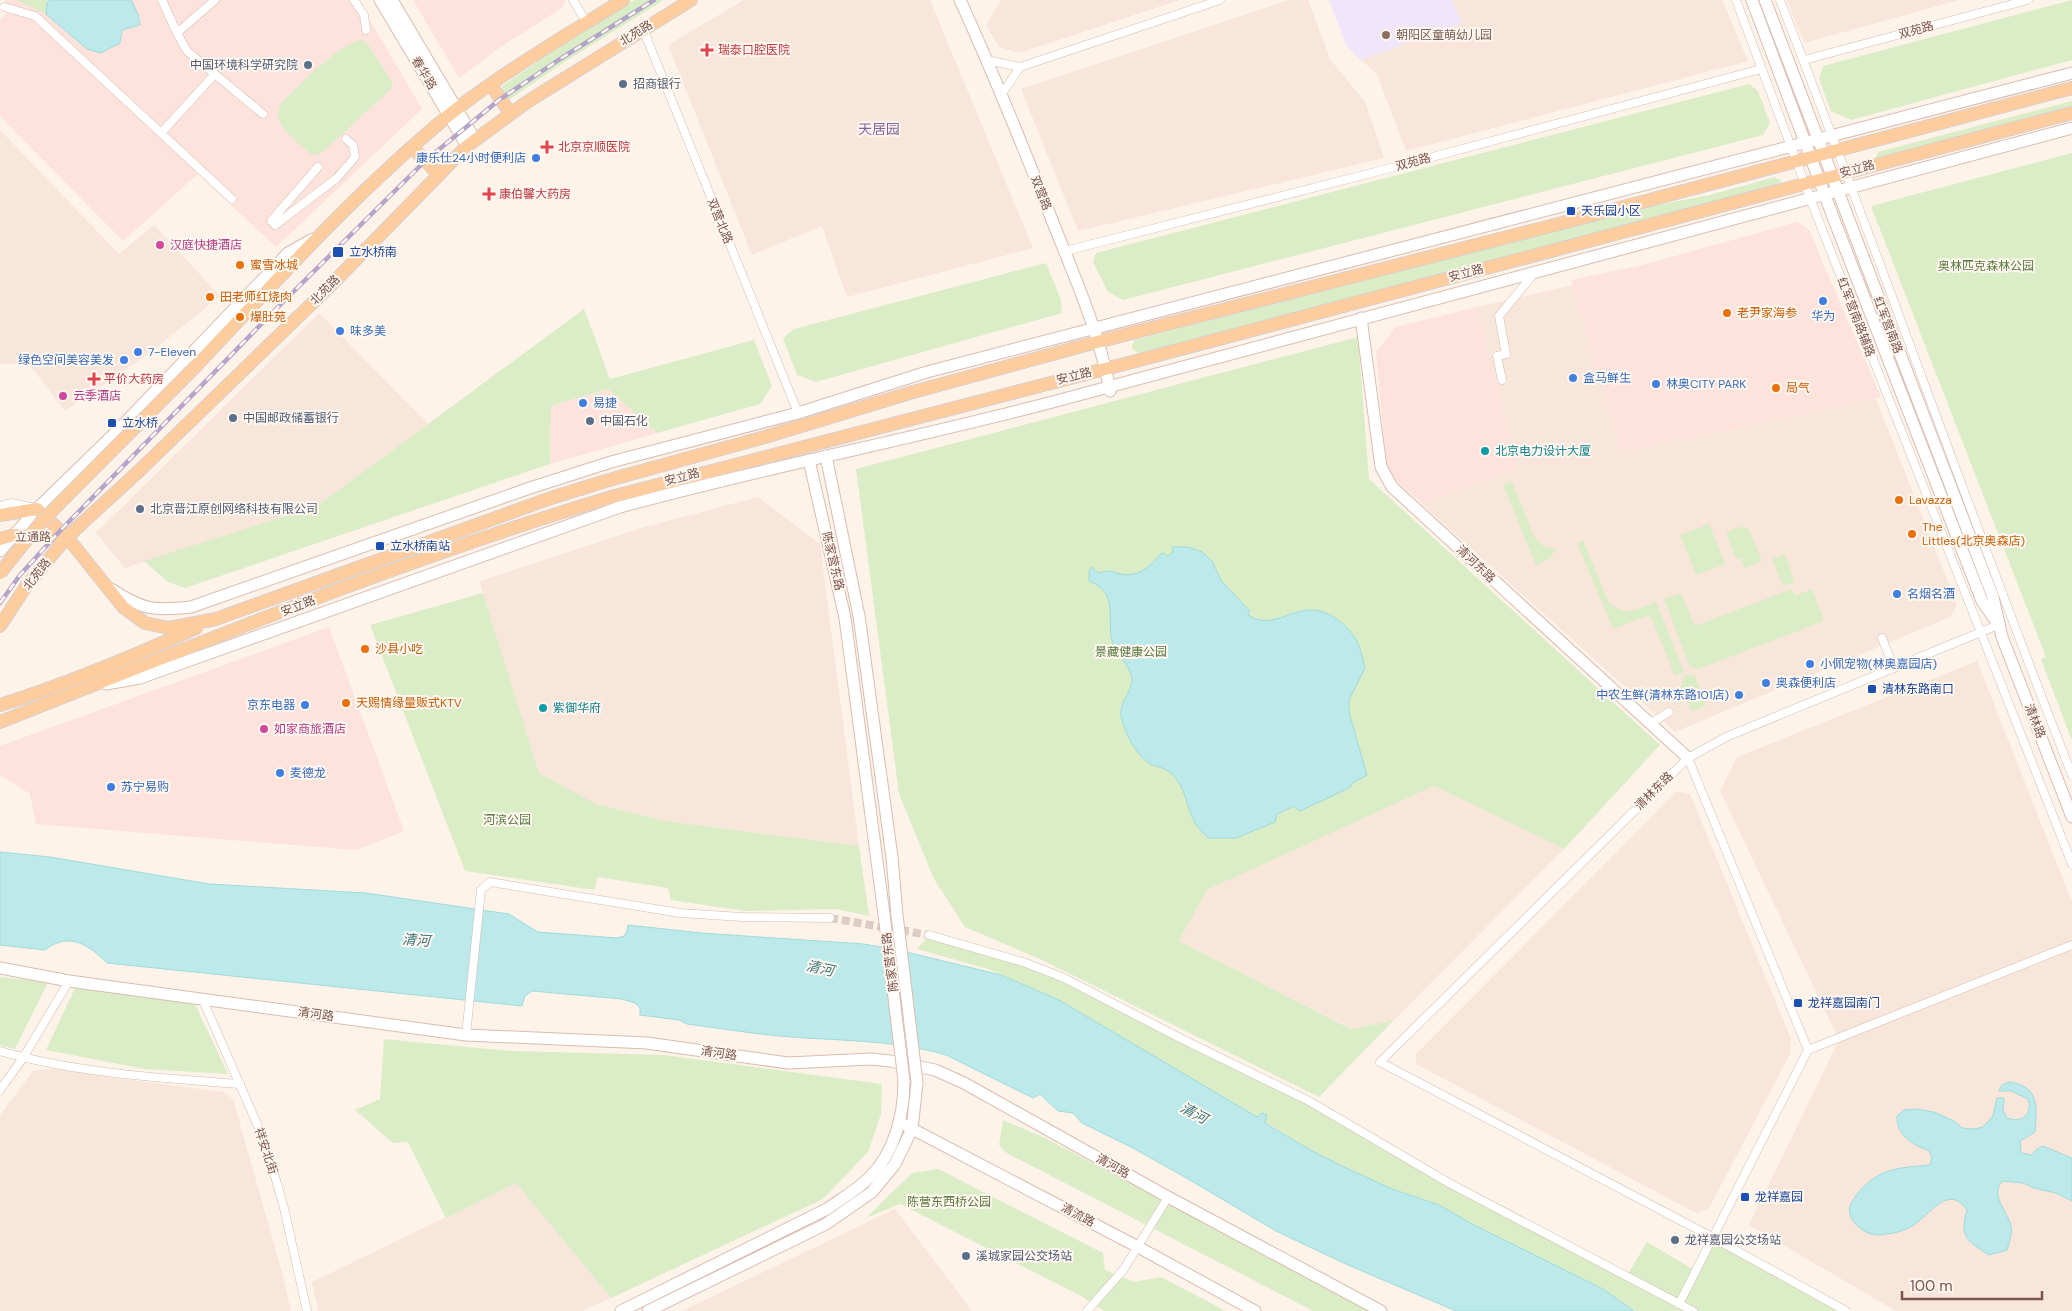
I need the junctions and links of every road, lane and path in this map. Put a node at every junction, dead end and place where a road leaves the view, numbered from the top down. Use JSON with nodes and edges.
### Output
{"nodes":[{"id":1,"x":162,"y":0,"type":"edge"},
{"id":2,"x":216,"y":0,"type":"edge"},
{"id":3,"x":354,"y":0,"type":"edge"},
{"id":4,"x":380,"y":0,"type":"edge"},
{"id":5,"x":392,"y":0,"type":"edge"},
{"id":6,"x":573,"y":0,"type":"edge"},
{"id":7,"x":623,"y":0,"type":"edge"},
{"id":8,"x":691,"y":0,"type":"edge"},
{"id":9,"x":960,"y":0,"type":"edge"},
{"id":10,"x":1220,"y":0,"type":"edge"},
{"id":11,"x":1736,"y":0,"type":"edge"},
{"id":12,"x":1752,"y":0,"type":"edge"},
{"id":13,"x":1764,"y":0,"type":"edge"},
{"id":14,"x":1780,"y":0,"type":"edge"},
{"id":15,"x":2028,"y":0,"type":"edge"},
{"id":16,"x":1,"y":7,"type":"edge"},
{"id":17,"x":587,"y":23,"type":"junction"},
{"id":18,"x":643,"y":29,"type":"junction"},
{"id":19,"x":366,"y":30,"type":"dead end"},
{"id":20,"x":177,"y":32,"type":"junction"},
{"id":21,"x":987,"y":60,"type":"junction"},
{"id":22,"x":1804,"y":60,"type":"junction"},
{"id":23,"x":1020,"y":67,"type":"junction"},
{"id":24,"x":1761,"y":68,"type":"junction"},
{"id":25,"x":2072,"y":73,"type":"edge"},
{"id":26,"x":215,"y":74,"type":"junction"},
{"id":27,"x":491,"y":85,"type":"junction"},
{"id":28,"x":2072,"y":88,"type":"edge"},
{"id":29,"x":1002,"y":94,"type":"junction"},
{"id":30,"x":453,"y":112,"type":"junction"},
{"id":31,"x":510,"y":113,"type":"junction"},
{"id":32,"x":2072,"y":113,"type":"edge"},
{"id":33,"x":263,"y":114,"type":"dead end"},
{"id":34,"x":2072,"y":128,"type":"edge"},
{"id":35,"x":161,"y":133,"type":"junction"},
{"id":36,"x":1833,"y":137,"type":"junction"},
{"id":37,"x":346,"y":139,"type":"dead end"},
{"id":38,"x":1820,"y":140,"type":"junction"},
{"id":39,"x":471,"y":143,"type":"junction"},
{"id":40,"x":1806,"y":144,"type":"junction"},
{"id":41,"x":412,"y":147,"type":"junction"},
{"id":42,"x":1791,"y":148,"type":"junction"},
{"id":43,"x":1838,"y":150,"type":"junction"},
{"id":44,"x":1825,"y":154,"type":"junction"},
{"id":45,"x":1811,"y":157,"type":"junction"},
{"id":46,"x":1796,"y":161,"type":"junction"},
{"id":47,"x":318,"y":166,"type":"dead end"},
{"id":48,"x":1846,"y":172,"type":"junction"},
{"id":49,"x":439,"y":175,"type":"junction"},
{"id":50,"x":1833,"y":175,"type":"junction"},
{"id":51,"x":1819,"y":179,"type":"junction"},
{"id":52,"x":1804,"y":183,"type":"junction"},
{"id":53,"x":1851,"y":186,"type":"junction"},
{"id":54,"x":1838,"y":189,"type":"junction"},
{"id":55,"x":1824,"y":192,"type":"junction"},
{"id":56,"x":1810,"y":196,"type":"junction"},
{"id":57,"x":232,"y":199,"type":"dead end"},
{"id":58,"x":319,"y":236,"type":"junction"},
{"id":59,"x":1064,"y":251,"type":"junction"},
{"id":60,"x":1537,"y":270,"type":"junction"},
{"id":61,"x":1361,"y":318,"type":"junction"},
{"id":62,"x":1874,"y":322,"type":"dead end"},
{"id":63,"x":1093,"y":328,"type":"junction"},
{"id":64,"x":1097,"y":342,"type":"junction"},
{"id":65,"x":1885,"y":352,"type":"junction"},
{"id":66,"x":1105,"y":369,"type":"junction"},
{"id":67,"x":1502,"y":380,"type":"dead end"},
{"id":68,"x":1110,"y":388,"type":"junction"},
{"id":69,"x":798,"y":412,"type":"junction"},
{"id":70,"x":826,"y":456,"type":"junction"},
{"id":71,"x":809,"y":460,"type":"junction"},
{"id":72,"x":0,"y":506,"type":"edge"},
{"id":73,"x":37,"y":509,"type":"junction"},
{"id":74,"x":0,"y":515,"type":"edge"},
{"id":75,"x":14,"y":535,"type":"junction"},
{"id":76,"x":67,"y":537,"type":"junction"},
{"id":77,"x":0,"y":539,"type":"edge"},
{"id":78,"x":0,"y":551,"type":"edge"},
{"id":79,"x":0,"y":573,"type":"edge"},
{"id":80,"x":108,"y":587,"type":"junction"},
{"id":81,"x":216,"y":619,"type":"junction"},
{"id":82,"x":1998,"y":624,"type":"junction"},
{"id":83,"x":0,"y":626,"type":"edge"},
{"id":84,"x":1980,"y":632,"type":"junction"},
{"id":85,"x":1882,"y":638,"type":"dead end"},
{"id":86,"x":1894,"y":668,"type":"junction"},
{"id":87,"x":92,"y":686,"type":"junction"},
{"id":88,"x":0,"y":705,"type":"edge"},
{"id":89,"x":1669,"y":712,"type":"dead end"},
{"id":90,"x":1656,"y":720,"type":"dead end"},
{"id":91,"x":0,"y":722,"type":"edge"},
{"id":92,"x":1688,"y":758,"type":"junction"},
{"id":93,"x":2072,"y":775,"type":"edge"},
{"id":94,"x":2072,"y":817,"type":"edge"},
{"id":95,"x":2072,"y":864,"type":"edge"},
{"id":96,"x":830,"y":918,"type":"tunnel mouth"},
{"id":97,"x":929,"y":935,"type":"tunnel mouth"},
{"id":98,"x":2072,"y":945,"type":"edge"},
{"id":99,"x":0,"y":968,"type":"edge"},
{"id":100,"x":68,"y":981,"type":"junction"},
{"id":101,"x":202,"y":998,"type":"junction"},
{"id":102,"x":466,"y":1035,"type":"junction"},
{"id":103,"x":1808,"y":1050,"type":"junction"},
{"id":104,"x":0,"y":1051,"type":"edge"},
{"id":105,"x":23,"y":1058,"type":"junction"},
{"id":106,"x":240,"y":1084,"type":"junction"},
{"id":107,"x":0,"y":1090,"type":"edge"},
{"id":108,"x":899,"y":1122,"type":"junction"},
{"id":109,"x":912,"y":1129,"type":"junction"},
{"id":110,"x":1168,"y":1197,"type":"junction"},
{"id":111,"x":1712,"y":1237,"type":"junction"},
{"id":112,"x":1138,"y":1247,"type":"junction"},
{"id":113,"x":1679,"y":1304,"type":"junction"},
{"id":114,"x":1378,"y":1310,"type":"edge"},
{"id":115,"x":307,"y":1311,"type":"edge"},
{"id":116,"x":621,"y":1311,"type":"edge"},
{"id":117,"x":648,"y":1311,"type":"edge"},
{"id":118,"x":1087,"y":1311,"type":"edge"},
{"id":119,"x":1255,"y":1311,"type":"edge"},
{"id":120,"x":1693,"y":1311,"type":"edge"},
{"id":121,"x":1846,"y":1311,"type":"edge"}],
"edges":[{"from":1,"to":20,"type":"street"},
{"from":2,"to":20,"type":"street"},
{"from":3,"to":19,"type":"street"},
{"from":4,"to":30,"type":"street","name":"春华路"},
{"from":5,"to":30,"type":"street","name":"春华路"},
{"from":6,"to":17,"type":"street"},
{"from":7,"to":17,"type":"main road"},
{"from":8,"to":18,"type":"main road","name":"北苑路"},
{"from":9,"to":21,"type":"street","name":"双营路"},
{"from":10,"to":23,"type":"street"},
{"from":11,"to":24,"type":"street","name":"红军营南路辅路"},
{"from":12,"to":40,"type":"street","name":"红军营南路"},
{"from":13,"to":38,"type":"street","name":"红军营南路"},
{"from":14,"to":22,"type":"street"},
{"from":15,"to":22,"type":"street","name":"双苑路"},
{"from":16,"to":35,"type":"street"},
{"from":17,"to":27,"type":"main road"},
{"from":18,"to":31,"type":"main road","name":"北苑路"},
{"from":18,"to":69,"type":"street","name":"双营北路"},
{"from":20,"to":26,"type":"street"},
{"from":21,"to":23,"type":"street"},
{"from":21,"to":29,"type":"street","name":"双营路"},
{"from":22,"to":36,"type":"street"},
{"from":23,"to":29,"type":"street"},
{"from":24,"to":42,"type":"street","name":"红军营南路辅路"},
{"from":24,"to":59,"type":"street","name":"双苑路"},
{"from":25,"to":36,"type":"street","name":"安立路"},
{"from":26,"to":33,"type":"street"},
{"from":26,"to":35,"type":"street"},
{"from":27,"to":30,"type":"main road"},
{"from":27,"to":31,"type":"main road"},
{"from":28,"to":43,"type":"main road","name":"安立路"},
{"from":29,"to":59,"type":"street","name":"双营路"},
{"from":30,"to":39,"type":"street","name":"春华路"},
{"from":30,"to":41,"type":"main road"},
{"from":31,"to":39,"type":"main road","name":"北苑路"},
{"from":32,"to":48,"type":"main road","name":"安立路"},
{"from":34,"to":53,"type":"street","name":"安立路"},
{"from":35,"to":57,"type":"street"},
{"from":36,"to":38,"type":"street","name":"安立路"},
{"from":36,"to":43,"type":"street"},
{"from":37,"to":47,"type":"street"},
{"from":38,"to":40,"type":"street","name":"安立路"},
{"from":38,"to":44,"type":"street","name":"红军营南路"},
{"from":39,"to":49,"type":"main road","name":"北苑路"},
{"from":40,"to":42,"type":"street","name":"安立路"},
{"from":40,"to":45,"type":"street","name":"红军营南路"},
{"from":41,"to":49,"type":"main road"},
{"from":41,"to":58,"type":"main road"},
{"from":42,"to":46,"type":"street","name":"红军营南路辅路"},
{"from":42,"to":63,"type":"street","name":"安立路"},
{"from":43,"to":44,"type":"main road","name":"安立路"},
{"from":43,"to":48,"type":"street"},
{"from":44,"to":45,"type":"main road","name":"安立路"},
{"from":44,"to":50,"type":"street","name":"红军营南路"},
{"from":45,"to":46,"type":"main road","name":"安立路"},
{"from":45,"to":51,"type":"street","name":"红军营南路"},
{"from":46,"to":52,"type":"street","name":"红军营南路辅路"},
{"from":46,"to":64,"type":"main road","name":"安立路"},
{"from":48,"to":50,"type":"main road","name":"安立路"},
{"from":48,"to":53,"type":"street"},
{"from":49,"to":76,"type":"main road","name":"北苑路"},
{"from":50,"to":51,"type":"main road","name":"安立路"},
{"from":50,"to":54,"type":"street","name":"红军营南路"},
{"from":51,"to":52,"type":"main road","name":"安立路"},
{"from":51,"to":55,"type":"street","name":"红军营南路"},
{"from":52,"to":56,"type":"street","name":"红军营南路辅路"},
{"from":52,"to":66,"type":"main road","name":"安立路"},
{"from":53,"to":54,"type":"street","name":"安立路"},
{"from":53,"to":93,"type":"street"},
{"from":54,"to":55,"type":"street","name":"安立路"},
{"from":54,"to":82,"type":"street","name":"红军营南路"},
{"from":55,"to":56,"type":"street","name":"安立路"},
{"from":55,"to":65,"type":"street","name":"红军营南路"},
{"from":56,"to":60,"type":"street","name":"安立路"},
{"from":56,"to":84,"type":"street","name":"红军营南路辅路"},
{"from":58,"to":73,"type":"street"},
{"from":58,"to":79,"type":"main road","bridge":true},
{"from":59,"to":63,"type":"street","name":"双营路"},
{"from":60,"to":61,"type":"street","name":"安立路"},
{"from":60,"to":67,"type":"street"},
{"from":61,"to":68,"type":"street","name":"安立路"},
{"from":61,"to":92,"type":"street","name":"清河东路"},
{"from":62,"to":65,"type":"street","name":"红军营南路"},
{"from":63,"to":64,"type":"street","name":"双营路"},
{"from":63,"to":69,"type":"street","name":"安立路"},
{"from":64,"to":66,"type":"street","name":"双营路"},
{"from":64,"to":81,"type":"main road","name":"安立路"},
{"from":65,"to":82,"type":"street","name":"红军营南路"},
{"from":66,"to":68,"type":"street","name":"双营路"},
{"from":66,"to":87,"type":"main road","name":"安立路"},
{"from":68,"to":70,"type":"street","name":"安立路"},
{"from":69,"to":80,"type":"street","name":"安立路"},
{"from":70,"to":71,"type":"street","name":"安立路"},
{"from":70,"to":109,"type":"street","name":"陈家营东路","bridge":true},
{"from":71,"to":87,"type":"street","name":"安立路"},
{"from":71,"to":108,"type":"street","name":"陈家营东路","bridge":true},
{"from":72,"to":73,"type":"street"},
{"from":73,"to":74,"type":"main road","name":"立通路"},
{"from":73,"to":75,"type":"street"},
{"from":73,"to":76,"type":"main road","name":"安立路"},
{"from":75,"to":76,"type":"main road","name":"立通路"},
{"from":75,"to":77,"type":"main road","name":"立通路"},
{"from":75,"to":78,"type":"street"},
{"from":76,"to":80,"type":"main road","name":"安立路"},
{"from":76,"to":83,"type":"main road","name":"北苑路"},
{"from":80,"to":81,"type":"main road","name":"安立路"},
{"from":81,"to":88,"type":"main road","name":"安立路"},
{"from":82,"to":84,"type":"street","name":"清林东路"},
{"from":82,"to":94,"type":"street","name":"清林路"},
{"from":84,"to":86,"type":"street","name":"清林东路"},
{"from":84,"to":95,"type":"street","name":"红军营南路辅路"},
{"from":85,"to":86,"type":"street"},
{"from":86,"to":92,"type":"street","name":"清林东路"},
{"from":87,"to":91,"type":"main road","name":"安立路"},
{"from":89,"to":90,"type":"street"},
{"from":92,"to":103,"type":"street"},
{"from":92,"to":111,"type":"street","name":"清林东路"},
{"from":96,"to":102,"type":"street"},
{"from":97,"to":113,"type":"street"},
{"from":98,"to":103,"type":"street"},
{"from":99,"to":100,"type":"street","name":"清河路"},
{"from":100,"to":101,"type":"street","name":"清河路"},
{"from":100,"to":105,"type":"street"},
{"from":101,"to":102,"type":"street","name":"清河路"},
{"from":101,"to":106,"type":"street","name":"祥安北街"},
{"from":102,"to":110,"type":"street","name":"清河路"},
{"from":103,"to":111,"type":"street"},
{"from":104,"to":105,"type":"street"},
{"from":105,"to":106,"type":"street"},
{"from":105,"to":107,"type":"street"},
{"from":106,"to":115,"type":"street","name":"祥安北街"},
{"from":108,"to":109,"type":"street","name":"清流路"},
{"from":108,"to":116,"type":"street","name":"陈家营东路"},
{"from":109,"to":112,"type":"street","name":"清流路"},
{"from":109,"to":117,"type":"street","name":"陈家营东路"},
{"from":110,"to":112,"type":"street"},
{"from":110,"to":114,"type":"street","name":"清河路"},
{"from":111,"to":113,"type":"street"},
{"from":111,"to":121,"type":"street"},
{"from":112,"to":118,"type":"street"},
{"from":112,"to":119,"type":"street","name":"清流路"},
{"from":113,"to":120,"type":"street"}]}
